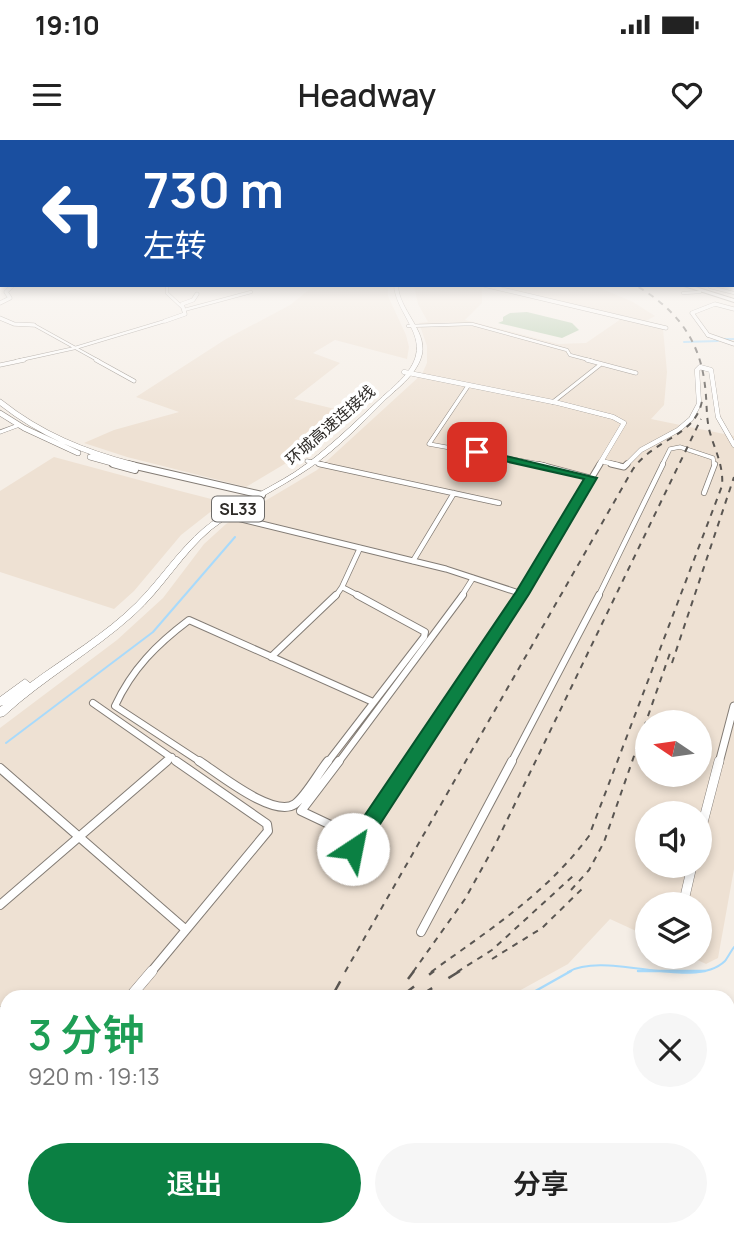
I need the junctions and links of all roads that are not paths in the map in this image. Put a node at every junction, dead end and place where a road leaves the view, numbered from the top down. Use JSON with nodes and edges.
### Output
{"nodes":[{"id":1,"x":41,"y":329,"type":"edge"},
{"id":2,"x":138,"y":329,"type":"edge"},
{"id":3,"x":411,"y":329,"type":"edge"},
{"id":4,"x":491,"y":329,"type":"edge"},
{"id":5,"x":704,"y":329,"type":"edge"},
{"id":6,"x":708,"y":335,"type":"joint"},
{"id":7,"x":734,"y":344,"type":"edge"},
{"id":8,"x":75,"y":348,"type":"junction"},
{"id":9,"x":601,"y":364,"type":"junction"},
{"id":10,"x":0,"y":365,"type":"edge"},
{"id":11,"x":406,"y":373,"type":"junction"},
{"id":12,"x":636,"y":373,"type":"dead end"},
{"id":13,"x":134,"y":381,"type":"dead end"},
{"id":14,"x":468,"y":386,"type":"junction"},
{"id":15,"x":0,"y":402,"type":"edge"},
{"id":16,"x":554,"y":402,"type":"junction"},
{"id":17,"x":0,"y":413,"type":"edge"},
{"id":18,"x":19,"y":425,"type":"junction"},
{"id":19,"x":0,"y":432,"type":"edge"},
{"id":20,"x":734,"y":445,"type":"edge"},
{"id":21,"x":601,"y":461,"type":"junction"},
{"id":22,"x":310,"y":462,"type":"junction"},
{"id":23,"x":591,"y":478,"type":"junction"},
{"id":24,"x":454,"y":493,"type":"junction"},
{"id":25,"x":704,"y":493,"type":"dead end"},
{"id":26,"x":256,"y":496,"type":"junction"},
{"id":27,"x":499,"y":503,"type":"dead end"},
{"id":28,"x":224,"y":515,"type":"junction"},
{"id":29,"x":360,"y":548,"type":"junction"},
{"id":30,"x":413,"y":561,"type":"junction"},
{"id":31,"x":473,"y":578,"type":"junction"},
{"id":32,"x":342,"y":587,"type":"junction"},
{"id":33,"x":522,"y":594,"type":"junction"},
{"id":34,"x":271,"y":657,"type":"junction"},
{"id":35,"x":0,"y":702,"type":"edge"},
{"id":36,"x":373,"y":702,"type":"junction"},
{"id":37,"x":93,"y":703,"type":"dead end"},
{"id":38,"x":734,"y":706,"type":"edge"},
{"id":39,"x":0,"y":713,"type":"edge"},
{"id":40,"x":172,"y":757,"type":"junction"},
{"id":41,"x":0,"y":768,"type":"edge"},
{"id":42,"x":709,"y":801,"type":"edge"},
{"id":43,"x":337,"y":828,"type":"dead end"},
{"id":44,"x":80,"y":836,"type":"junction"},
{"id":45,"x":338,"y":872,"type":"dead end"},
{"id":46,"x":0,"y":905,"type":"edge"},
{"id":47,"x":185,"y":929,"type":"junction"},
{"id":48,"x":421,"y":932,"type":"dead end"},
{"id":49,"x":135,"y":990,"type":"edge"}],
"edges":[{"from":1,"to":8,"type":"street"},
{"from":2,"to":8,"type":"street"},
{"from":3,"to":11,"type":"main road","name":"环城高速连接线","number":"SL33"},
{"from":4,"to":9,"type":"street"},
{"from":5,"to":6,"type":"street"},
{"from":6,"to":7,"type":"main road"},
{"from":8,"to":10,"type":"street"},
{"from":8,"to":13,"type":"street"},
{"from":9,"to":12,"type":"street"},
{"from":9,"to":16,"type":"street"},
{"from":11,"to":14,"type":"street"},
{"from":11,"to":22,"type":"main road","name":"环城高速连接线","number":"SL33"},
{"from":14,"to":16,"type":"street"},
{"from":14,"to":23,"type":"street"},
{"from":15,"to":26,"type":"main road"},
{"from":16,"to":21,"type":"street"},
{"from":17,"to":18,"type":"main road"},
{"from":18,"to":19,"type":"street"},
{"from":18,"to":26,"type":"main road"},
{"from":20,"to":21,"type":"street"},
{"from":21,"to":23,"type":"street"},
{"from":22,"to":24,"type":"street"},
{"from":22,"to":26,"type":"main road","name":"环城高速连接线","number":"SL33"},
{"from":23,"to":33,"type":"street"},
{"from":24,"to":27,"type":"street"},
{"from":24,"to":30,"type":"street"},
{"from":25,"to":48,"type":"street"},
{"from":26,"to":28,"type":"main road","name":"环城高速连接线","number":"SL33"},
{"from":28,"to":29,"type":"street"},
{"from":28,"to":35,"type":"main road","name":"环城高速连接线","number":"SL33"},
{"from":28,"to":39,"type":"main road","name":"环城高速连接线","number":"SL33"},
{"from":29,"to":30,"type":"street"},
{"from":29,"to":32,"type":"street"},
{"from":30,"to":31,"type":"street"},
{"from":31,"to":33,"type":"street"},
{"from":31,"to":43,"type":"street"},
{"from":32,"to":34,"type":"street"},
{"from":32,"to":36,"type":"street"},
{"from":33,"to":45,"type":"street"},
{"from":34,"to":36,"type":"street"},
{"from":34,"to":36,"type":"street"},
{"from":37,"to":40,"type":"street"},
{"from":38,"to":42,"type":"street"},
{"from":40,"to":44,"type":"street"},
{"from":40,"to":47,"type":"street"},
{"from":41,"to":44,"type":"street"},
{"from":44,"to":46,"type":"street"},
{"from":44,"to":47,"type":"street"},
{"from":47,"to":49,"type":"street"}]}
